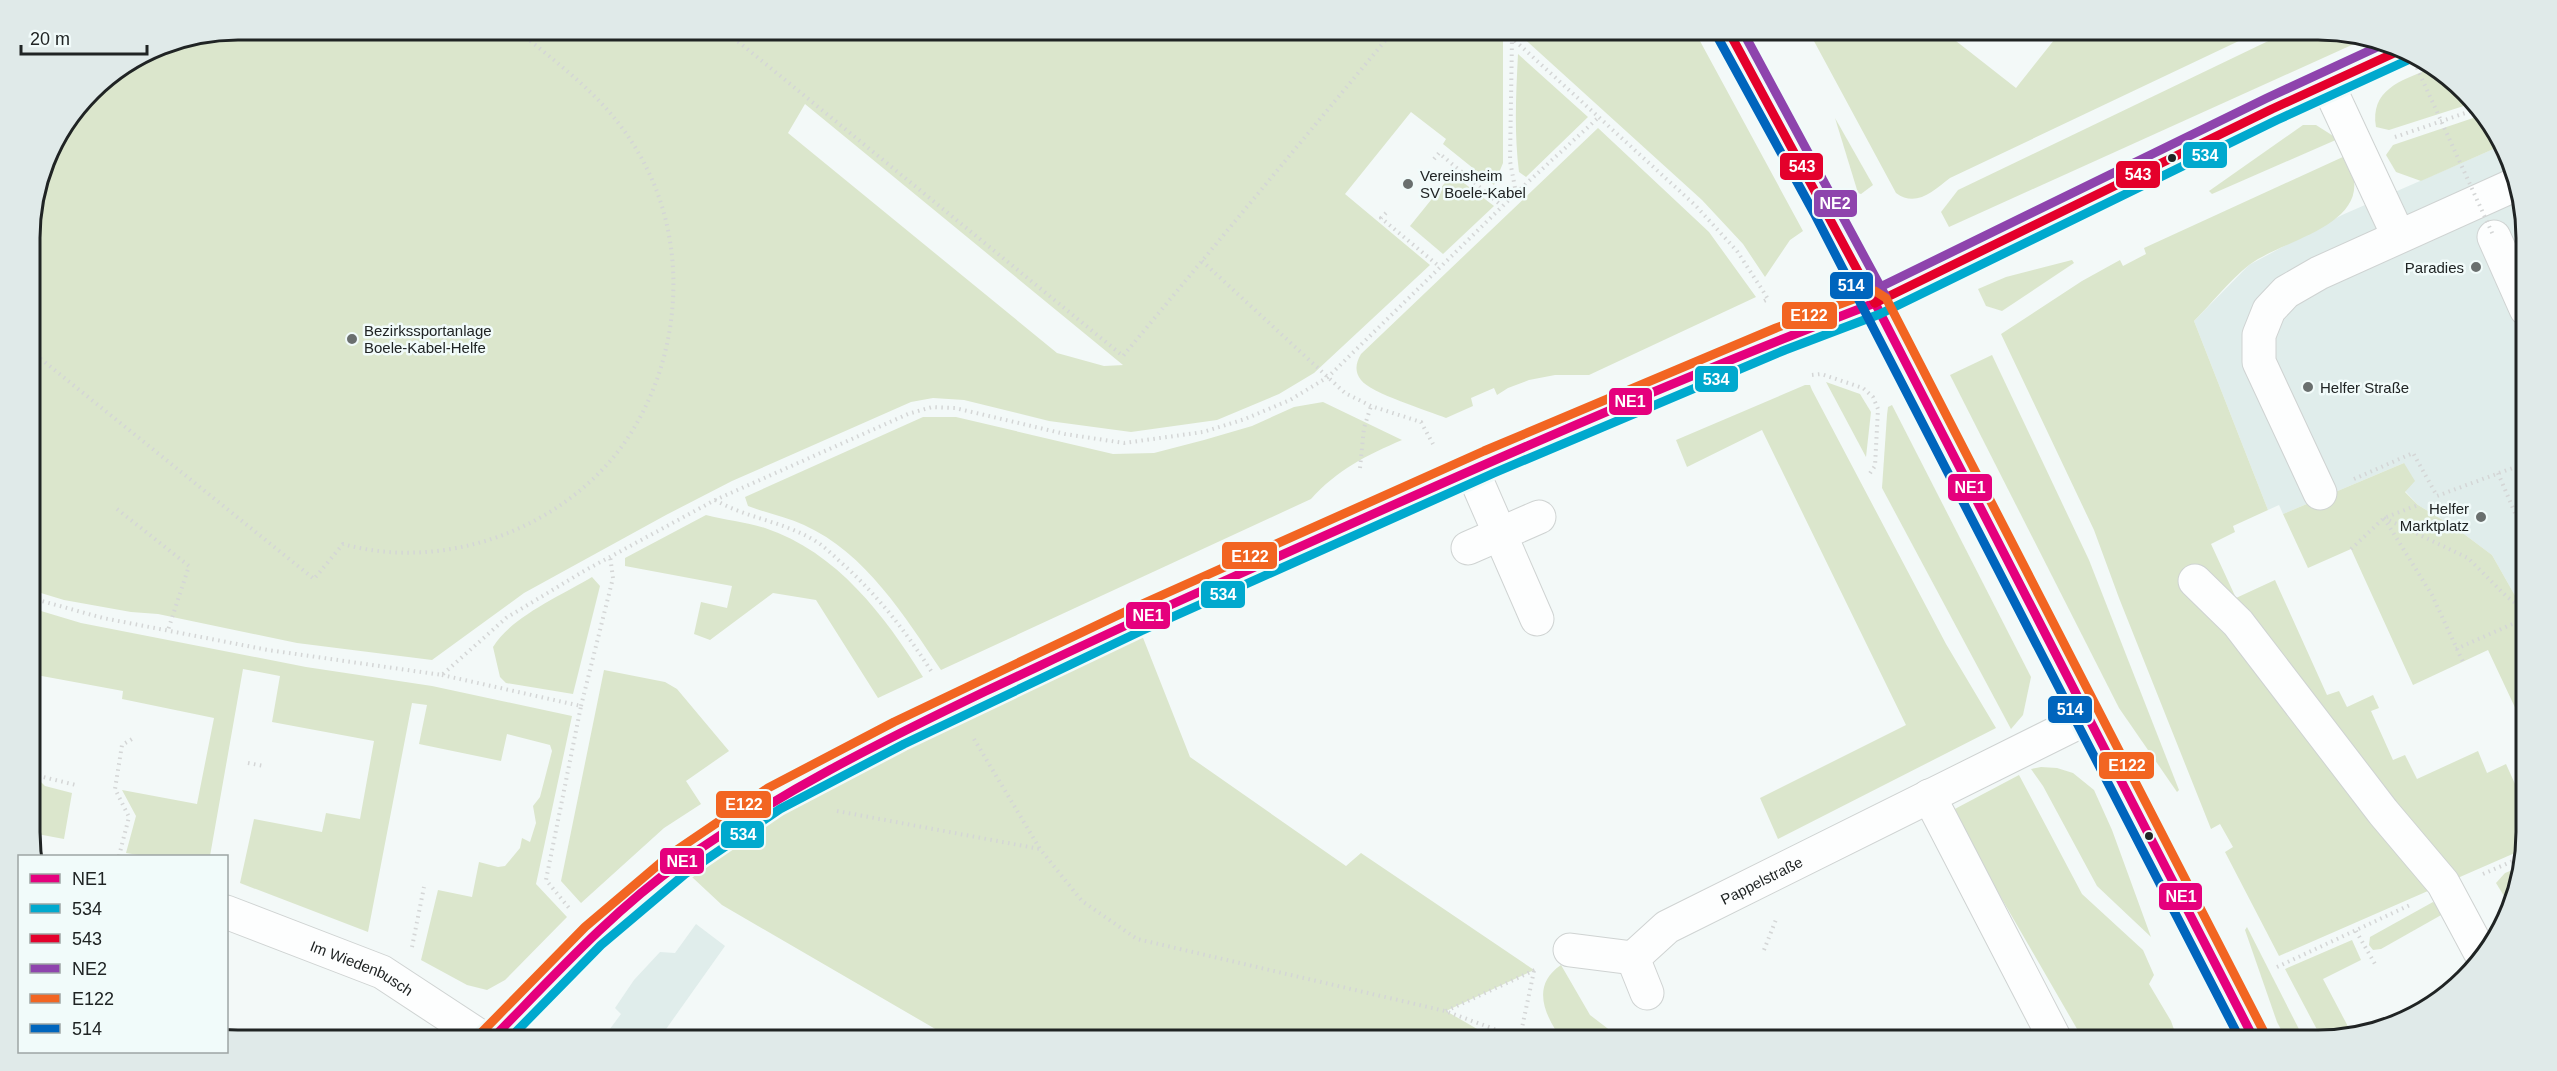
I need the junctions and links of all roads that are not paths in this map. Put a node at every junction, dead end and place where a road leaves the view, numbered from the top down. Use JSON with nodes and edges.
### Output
{"nodes":[{"id":1,"x":1733,"y":40,"type":"edge"},
{"id":2,"x":2391,"y":55,"type":"edge"},
{"id":3,"x":2328,"y":85,"type":"junction"},
{"id":4,"x":2510,"y":186,"type":"edge"},
{"id":5,"x":2398,"y":236,"type":"junction"},
{"id":6,"x":2494,"y":237,"type":"road end"},
{"id":7,"x":2516,"y":286,"type":"edge"},
{"id":8,"x":1875,"y":303,"type":"junction"},
{"id":9,"x":1462,"y":474,"type":"junction"},
{"id":10,"x":2320,"y":493,"type":"dead end"},
{"id":11,"x":1539,"y":517,"type":"dead end"},
{"id":12,"x":1500,"y":534,"type":"junction"},
{"id":13,"x":1468,"y":548,"type":"dead end"},
{"id":14,"x":2195,"y":581,"type":"dead end"},
{"id":15,"x":1537,"y":619,"type":"dead end"},
{"id":16,"x":2088,"y":718,"type":"junction"},
{"id":17,"x":1929,"y":796,"type":"junction"},
{"id":18,"x":228,"y":913,"type":"edge"},
{"id":19,"x":2479,"y":948,"type":"edge"},
{"id":20,"x":1570,"y":950,"type":"road end"},
{"id":21,"x":1633,"y":958,"type":"junction"},
{"id":22,"x":1647,"y":993,"type":"dead end"},
{"id":23,"x":472,"y":1030,"type":"edge"},
{"id":24,"x":500,"y":1030,"type":"edge"},
{"id":25,"x":2050,"y":1030,"type":"edge"},
{"id":26,"x":2249,"y":1030,"type":"edge"}],
"edges":[{"from":1,"to":8,"type":"street"},
{"from":2,"to":3,"type":"street"},
{"from":3,"to":5,"type":"street"},
{"from":3,"to":8,"type":"street"},
{"from":4,"to":5,"type":"street"},
{"from":5,"to":10,"type":"street"},
{"from":6,"to":7,"type":"street"},
{"from":8,"to":9,"type":"street"},
{"from":8,"to":16,"type":"street"},
{"from":9,"to":12,"type":"street"},
{"from":9,"to":24,"type":"street"},
{"from":11,"to":12,"type":"street"},
{"from":12,"to":13,"type":"street"},
{"from":12,"to":15,"type":"street"},
{"from":14,"to":19,"type":"street"},
{"from":16,"to":17,"type":"street","name":"Pappelstraße"},
{"from":16,"to":26,"type":"street"},
{"from":17,"to":21,"type":"street","name":"Pappelstraße"},
{"from":17,"to":25,"type":"street"},
{"from":18,"to":23,"type":"street","name":"Im Wiedenbusch"},
{"from":20,"to":21,"type":"street"},
{"from":21,"to":22,"type":"street"}]}
